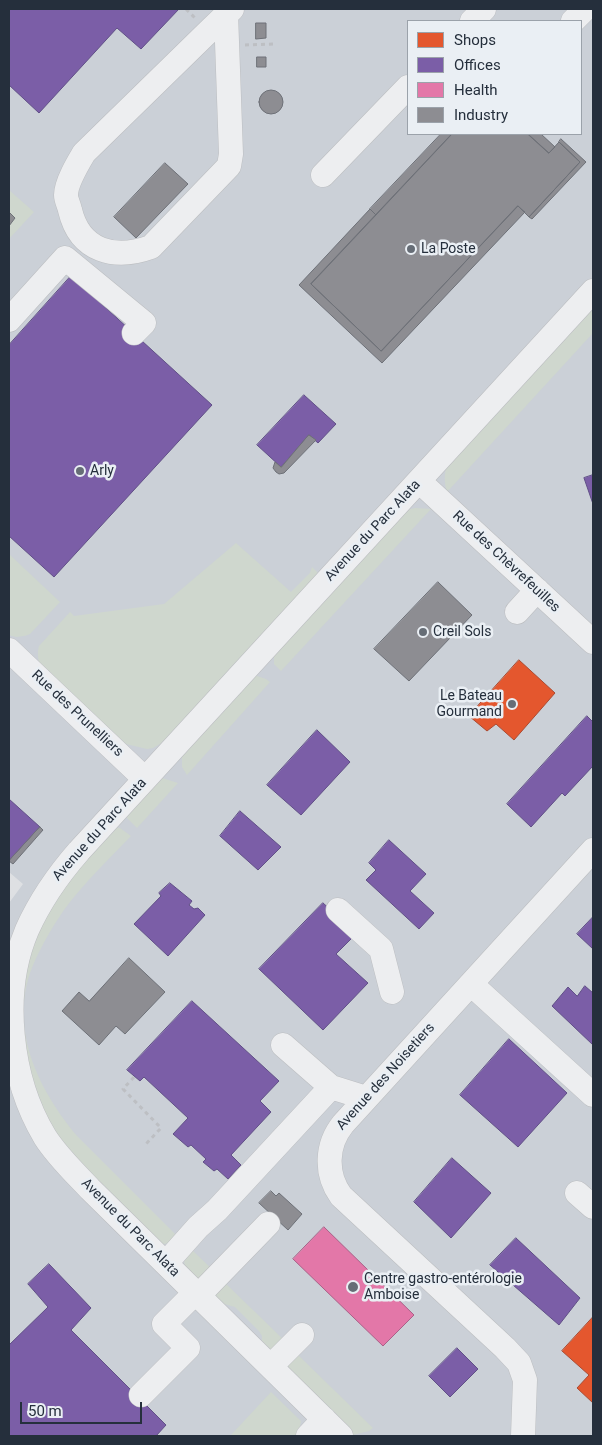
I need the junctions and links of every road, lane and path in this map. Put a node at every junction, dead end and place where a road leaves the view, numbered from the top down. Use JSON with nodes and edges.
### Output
{"nodes":[{"id":1,"x":484,"y":9,"type":"edge"},
{"id":2,"x":585,"y":9,"type":"edge"},
{"id":3,"x":229,"y":11,"type":"edge"},
{"id":4,"x":473,"y":20,"type":"edge"},
{"id":5,"x":574,"y":20,"type":"edge"},
{"id":6,"x":407,"y":88,"type":"edge"},
{"id":7,"x":323,"y":175,"type":"dead end"},
{"id":8,"x":593,"y":291,"type":"edge"},
{"id":9,"x":9,"y":320,"type":"edge"},
{"id":10,"x":134,"y":334,"type":"dead end"},
{"id":11,"x":419,"y":481,"type":"junction"},
{"id":12,"x":537,"y":590,"type":"junction"},
{"id":13,"x":518,"y":612,"type":"dead end"},
{"id":14,"x":593,"y":642,"type":"edge"},
{"id":15,"x":9,"y":650,"type":"edge"},
{"id":16,"x":146,"y":779,"type":"junction"},
{"id":17,"x":593,"y":850,"type":"edge"},
{"id":18,"x":338,"y":910,"type":"dead end"},
{"id":19,"x":471,"y":984,"type":"junction"},
{"id":20,"x":392,"y":992,"type":"dead end"},
{"id":21,"x":283,"y":1045,"type":"dead end"},
{"id":22,"x":134,"y":1076,"type":"dead end"},
{"id":23,"x":330,"y":1088,"type":"junction"},
{"id":24,"x":593,"y":1095,"type":"edge"},
{"id":25,"x":366,"y":1098,"type":"junction"},
{"id":26,"x":145,"y":1145,"type":"dead end"},
{"id":27,"x":268,"y":1224,"type":"dead end"},
{"id":28,"x":166,"y":1263,"type":"junction"},
{"id":29,"x":197,"y":1294,"type":"junction"},
{"id":30,"x":302,"y":1335,"type":"dead end"},
{"id":31,"x":271,"y":1366,"type":"junction"},
{"id":32,"x":140,"y":1395,"type":"dead end"},
{"id":33,"x":324,"y":1419,"type":"junction"},
{"id":34,"x":522,"y":1435,"type":"edge"},
{"id":35,"x":308,"y":1436,"type":"edge"},
{"id":36,"x":341,"y":1436,"type":"edge"}],
"edges":[{"from":1,"to":4,"type":"street"},
{"from":2,"to":5,"type":"street"},
{"from":3,"to":3,"type":"street"},
{"from":6,"to":7,"type":"street"},
{"from":8,"to":11,"type":"street","name":"Avenue du Parc Alata"},
{"from":9,"to":10,"type":"street"},
{"from":11,"to":12,"type":"street","name":"Rue des Chèvrefeuilles"},
{"from":11,"to":16,"type":"street","name":"Avenue du Parc Alata"},
{"from":12,"to":13,"type":"street"},
{"from":12,"to":14,"type":"street","name":"Rue des Chèvrefeuilles"},
{"from":15,"to":16,"type":"street","name":"Rue des Prunelliers"},
{"from":16,"to":28,"type":"street","name":"Avenue du Parc Alata"},
{"from":17,"to":19,"type":"street","name":"Avenue des Noisetiers"},
{"from":18,"to":20,"type":"street"},
{"from":19,"to":24,"type":"street"},
{"from":19,"to":25,"type":"street","name":"Avenue des Noisetiers"},
{"from":21,"to":23,"type":"street"},
{"from":22,"to":26,"type":"path"},
{"from":23,"to":25,"type":"street"},
{"from":23,"to":28,"type":"street"},
{"from":25,"to":34,"type":"street","name":"Avenue des Noisetiers"},
{"from":27,"to":29,"type":"street"},
{"from":28,"to":29,"type":"street","name":"Avenue du Parc Alata"},
{"from":29,"to":31,"type":"street","name":"Avenue du Parc Alata"},
{"from":29,"to":32,"type":"street"},
{"from":30,"to":31,"type":"street"},
{"from":31,"to":33,"type":"street","name":"Avenue du Parc Alata"},
{"from":33,"to":35,"type":"street"},
{"from":33,"to":36,"type":"street","name":"Avenue du Parc Alata"}]}
